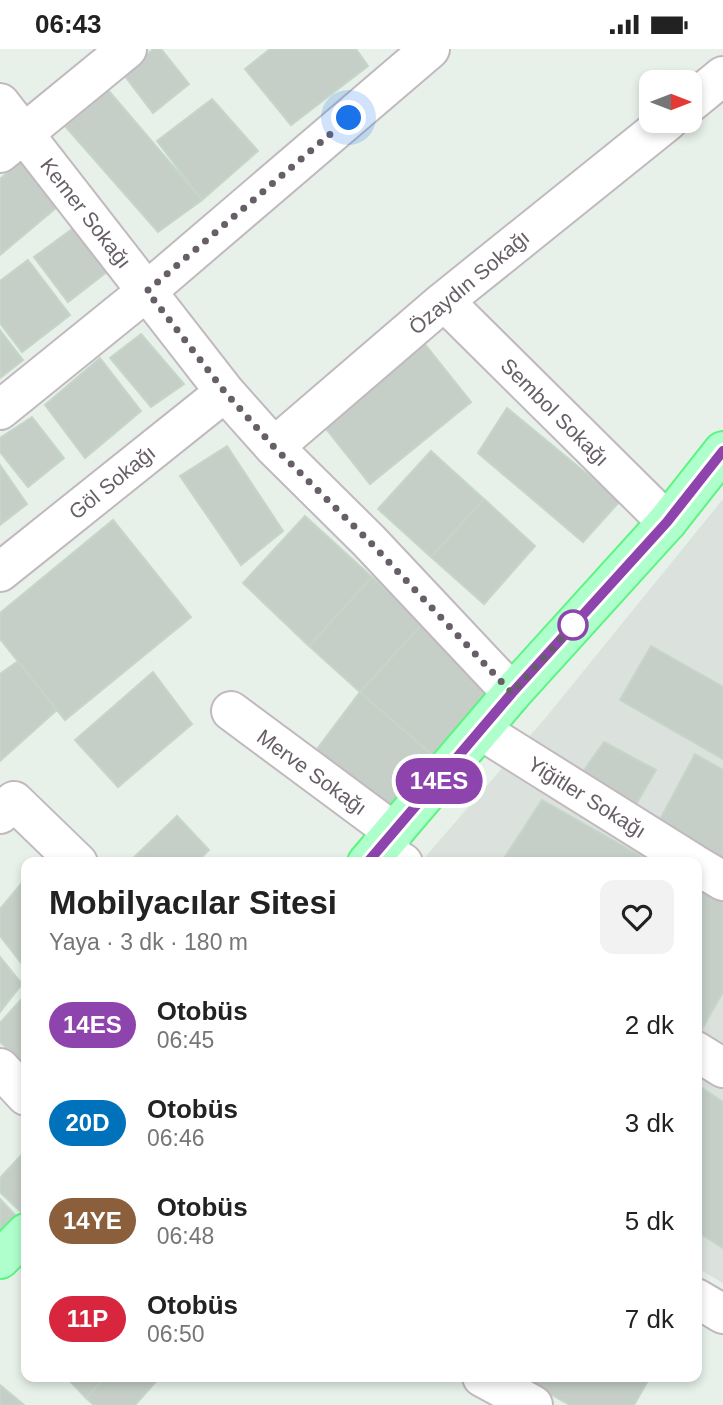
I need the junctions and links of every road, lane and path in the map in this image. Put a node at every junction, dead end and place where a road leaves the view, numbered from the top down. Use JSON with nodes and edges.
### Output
{"nodes":[{"id":1,"x":127,"y":49,"type":"edge"},
{"id":2,"x":430,"y":49,"type":"edge"},
{"id":3,"x":723,"y":76,"type":"edge"},
{"id":4,"x":702,"y":93,"type":"edge"},
{"id":5,"x":0,"y":103,"type":"edge"},
{"id":6,"x":653,"y":133,"type":"edge"},
{"id":7,"x":12,"y":144,"type":"edge"},
{"id":8,"x":147,"y":291,"type":"junction"},
{"id":9,"x":444,"y":302,"type":"junction"},
{"id":10,"x":225,"y":392,"type":"junction"},
{"id":11,"x":0,"y":410,"type":"edge"},
{"id":12,"x":274,"y":447,"type":"junction"},
{"id":13,"x":723,"y":451,"type":"edge"},
{"id":14,"x":667,"y":522,"type":"junction"},
{"id":15,"x":0,"y":572,"type":"edge"},
{"id":16,"x":512,"y":693,"type":"junction"},
{"id":17,"x":231,"y":711,"type":"dead end"},
{"id":18,"x":482,"y":731,"type":"junction"},
{"id":19,"x":7,"y":807,"type":"edge"},
{"id":20,"x":386,"y":851,"type":"edge"},
{"id":21,"x":70,"y":857,"type":"edge"},
{"id":22,"x":684,"y":857,"type":"edge"},
{"id":23,"x":702,"y":868,"type":"edge"},
{"id":24,"x":723,"y":881,"type":"edge"},
{"id":25,"x":702,"y":1055,"type":"edge"},
{"id":26,"x":0,"y":1068,"type":"edge"},
{"id":27,"x":723,"y":1068,"type":"edge"},
{"id":28,"x":21,"y":1091,"type":"edge"},
{"id":29,"x":21,"y":1238,"type":"edge"},
{"id":30,"x":0,"y":1259,"type":"edge"},
{"id":31,"x":702,"y":1302,"type":"edge"},
{"id":32,"x":723,"y":1314,"type":"edge"},
{"id":33,"x":491,"y":1382,"type":"edge"},
{"id":34,"x":533,"y":1405,"type":"edge"}],
"edges":[{"from":1,"to":7,"type":"street"},
{"from":2,"to":8,"type":"street"},
{"from":3,"to":4,"type":"street"},
{"from":5,"to":7,"type":"street","name":"Kemer Sokağı"},
{"from":6,"to":9,"type":"street","name":"Özaydın Sokağı"},
{"from":7,"to":8,"type":"street","name":"Kemer Sokağı"},
{"from":8,"to":10,"type":"street","name":"Kemer Sokağı"},
{"from":8,"to":11,"type":"street"},
{"from":9,"to":12,"type":"street","name":"Özaydın Sokağı"},
{"from":9,"to":14,"type":"street","name":"Sembol Sokağı"},
{"from":10,"to":12,"type":"street","name":"Kemer Sokağı"},
{"from":10,"to":15,"type":"street","name":"Göl Sokağı"},
{"from":12,"to":16,"type":"street","name":"Kemer Sokağı"},
{"from":13,"to":14,"type":"main road"},
{"from":14,"to":16,"type":"main road"},
{"from":16,"to":18,"type":"main road"},
{"from":17,"to":20,"type":"street","name":"Merve Sokağı"},
{"from":18,"to":20,"type":"main road"},
{"from":18,"to":22,"type":"street","name":"Yiğitler Sokağı"},
{"from":19,"to":21,"type":"street"},
{"from":23,"to":24,"type":"street","name":"Yiğitler Sokağı"},
{"from":25,"to":27,"type":"street"},
{"from":26,"to":28,"type":"street"},
{"from":29,"to":30,"type":"main road"},
{"from":31,"to":32,"type":"street"},
{"from":33,"to":34,"type":"street"}]}
